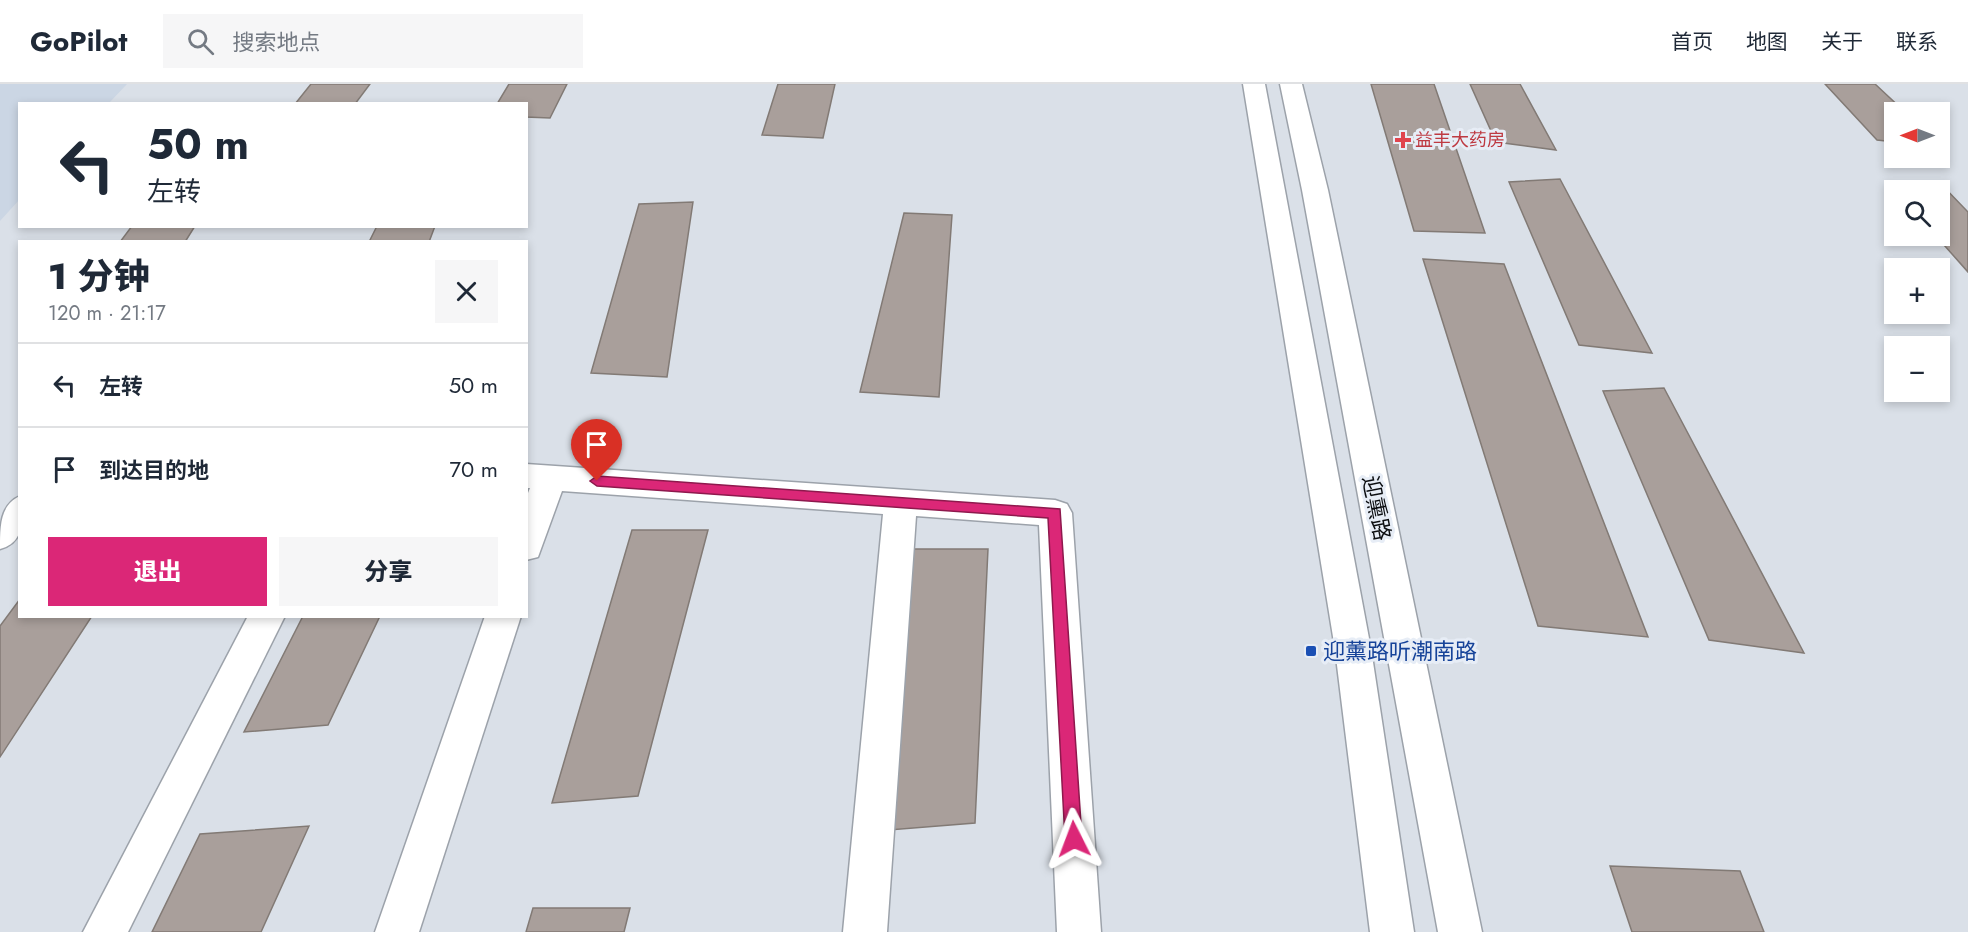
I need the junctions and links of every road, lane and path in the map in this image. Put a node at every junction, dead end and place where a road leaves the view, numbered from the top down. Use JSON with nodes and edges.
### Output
{"nodes":[{"id":1,"x":1254,"y":84,"type":"edge"},
{"id":2,"x":1291,"y":84,"type":"edge"},
{"id":3,"x":538,"y":477,"type":"edge"},
{"id":4,"x":901,"y":502,"type":"junction"},
{"id":5,"x":18,"y":512,"type":"edge"},
{"id":6,"x":528,"y":535,"type":"edge"},
{"id":7,"x":0,"y":536,"type":"edge"},
{"id":8,"x":266,"y":618,"type":"edge"},
{"id":9,"x":502,"y":618,"type":"edge"},
{"id":10,"x":105,"y":932,"type":"edge"},
{"id":11,"x":398,"y":932,"type":"edge"},
{"id":12,"x":865,"y":932,"type":"edge"},
{"id":13,"x":1079,"y":932,"type":"edge"},
{"id":14,"x":1392,"y":932,"type":"edge"},
{"id":15,"x":1460,"y":932,"type":"edge"}],
"edges":[{"from":1,"to":14,"type":"street"},
{"from":2,"to":15,"type":"street","name":"迎熏路"},
{"from":3,"to":4,"type":"street"},
{"from":3,"to":6,"type":"street"},
{"from":4,"to":12,"type":"street"},
{"from":4,"to":13,"type":"street"},
{"from":5,"to":7,"type":"street"},
{"from":8,"to":10,"type":"street"},
{"from":9,"to":11,"type":"street"}]}
